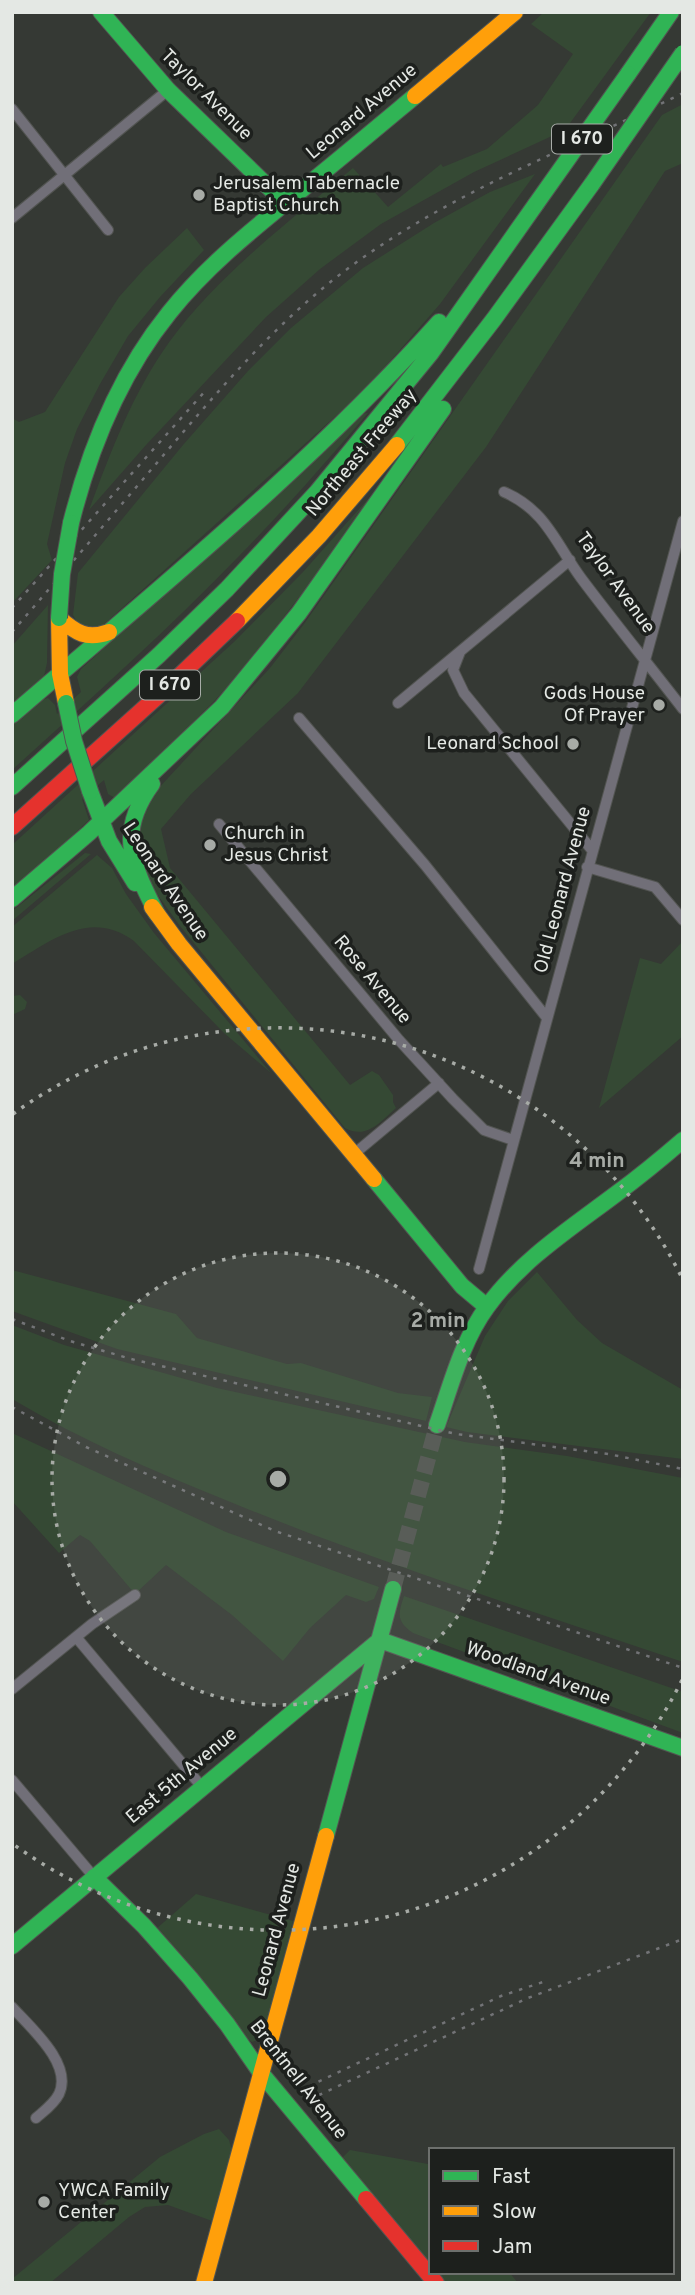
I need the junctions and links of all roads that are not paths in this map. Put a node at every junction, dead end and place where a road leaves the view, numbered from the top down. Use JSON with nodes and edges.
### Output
{"nodes":[{"id":1,"x":100,"y":12,"type":"edge"},
{"id":2,"x":515,"y":12,"type":"edge"},
{"id":3,"x":671,"y":12,"type":"edge"},
{"id":4,"x":683,"y":53,"type":"edge"},
{"id":5,"x":169,"y":90,"type":"junction"},
{"id":6,"x":12,"y":109,"type":"edge"},
{"id":7,"x":65,"y":175,"type":"junction"},
{"id":8,"x":285,"y":203,"type":"junction"},
{"id":9,"x":536,"y":204,"type":"junction"},
{"id":10,"x":12,"y":218,"type":"edge"},
{"id":11,"x":108,"y":230,"type":"dead end"},
{"id":12,"x":475,"y":347,"type":"junction"},
{"id":13,"x":504,"y":492,"type":"dead end"},
{"id":14,"x":683,"y":521,"type":"edge"},
{"id":15,"x":570,"y":560,"type":"junction"},
{"id":16,"x":59,"y":618,"type":"junction"},
{"id":17,"x":108,"y":632,"type":"junction"},
{"id":18,"x":460,"y":652,"type":"junction"},
{"id":19,"x":644,"y":659,"type":"junction"},
{"id":20,"x":60,"y":674,"type":"junction"},
{"id":21,"x":398,"y":703,"type":"dead end"},
{"id":22,"x":683,"y":709,"type":"edge"},
{"id":23,"x":12,"y":715,"type":"edge"},
{"id":24,"x":299,"y":718,"type":"dead end"},
{"id":25,"x":205,"y":724,"type":"junction"},
{"id":26,"x":12,"y":787,"type":"edge"},
{"id":27,"x":100,"y":821,"type":"junction"},
{"id":28,"x":219,"y":824,"type":"dead end"},
{"id":29,"x":12,"y":827,"type":"edge"},
{"id":30,"x":592,"y":850,"type":"junction"},
{"id":31,"x":587,"y":867,"type":"junction"},
{"id":32,"x":12,"y":899,"type":"edge"},
{"id":33,"x":157,"y":914,"type":"junction"},
{"id":34,"x":683,"y":920,"type":"edge"},
{"id":35,"x":547,"y":1018,"type":"junction"},
{"id":36,"x":439,"y":1083,"type":"junction"},
{"id":37,"x":513,"y":1140,"type":"junction"},
{"id":38,"x":683,"y":1140,"type":"edge"},
{"id":39,"x":354,"y":1154,"type":"junction"},
{"id":40,"x":479,"y":1269,"type":"dead end"},
{"id":41,"x":487,"y":1307,"type":"junction"},
{"id":42,"x":437,"y":1425,"type":"tunnel mouth"},
{"id":43,"x":393,"y":1589,"type":"tunnel mouth"},
{"id":44,"x":135,"y":1595,"type":"dead end"},
{"id":45,"x":76,"y":1637,"type":"junction"},
{"id":46,"x":380,"y":1640,"type":"junction"},
{"id":47,"x":12,"y":1689,"type":"edge"},
{"id":48,"x":683,"y":1748,"type":"edge"},
{"id":49,"x":12,"y":1780,"type":"edge"},
{"id":50,"x":202,"y":1787,"type":"junction"},
{"id":51,"x":94,"y":1877,"type":"junction"},
{"id":52,"x":12,"y":1946,"type":"edge"},
{"id":53,"x":12,"y":2007,"type":"edge"},
{"id":54,"x":261,"y":2073,"type":"junction"},
{"id":55,"x":36,"y":2118,"type":"dead end"},
{"id":56,"x":204,"y":2283,"type":"edge"},
{"id":57,"x":436,"y":2283,"type":"edge"}],
"edges":[{"from":1,"to":5,"type":"main road","name":"Taylor Avenue"},
{"from":2,"to":8,"type":"main road","name":"Leonard Avenue"},
{"from":3,"to":9,"type":"main road","name":"Northeast Freeway","number":"I 670","bridge":true},
{"from":4,"to":12,"type":"main road","name":"Northeast Freeway","number":"I 670","bridge":true},
{"from":5,"to":7,"type":"street"},
{"from":5,"to":8,"type":"main road","name":"Taylor Avenue"},
{"from":6,"to":7,"type":"street"},
{"from":7,"to":10,"type":"street"},
{"from":7,"to":11,"type":"street"},
{"from":8,"to":16,"type":"main road","name":"Leonard Avenue","bridge":true},
{"from":9,"to":17,"type":"main road"},
{"from":9,"to":26,"type":"main road","name":"Northeast Freeway","number":"I 670"},
{"from":12,"to":25,"type":"main road"},
{"from":12,"to":29,"type":"main road","name":"Northeast Freeway","number":"I 670"},
{"from":13,"to":15,"type":"street","name":"Taylor Avenue"},
{"from":14,"to":19,"type":"street","name":"Old Leonard Avenue"},
{"from":15,"to":18,"type":"street"},
{"from":15,"to":19,"type":"street","name":"Taylor Avenue"},
{"from":16,"to":17,"type":"main road"},
{"from":16,"to":20,"type":"main road","name":"Leonard Avenue"},
{"from":17,"to":20,"type":"main road"},
{"from":18,"to":21,"type":"street"},
{"from":18,"to":30,"type":"street"},
{"from":19,"to":22,"type":"street","name":"Taylor Avenue"},
{"from":19,"to":30,"type":"street","name":"Old Leonard Avenue"},
{"from":20,"to":23,"type":"main road"},
{"from":20,"to":27,"type":"main road","name":"Leonard Avenue","bridge":true},
{"from":24,"to":35,"type":"street"},
{"from":25,"to":27,"type":"main road"},
{"from":25,"to":33,"type":"main road"},
{"from":27,"to":32,"type":"main road"},
{"from":27,"to":33,"type":"main road","name":"Leonard Avenue"},
{"from":28,"to":36,"type":"street","name":"Rose Avenue"},
{"from":30,"to":31,"type":"street","name":"Old Leonard Avenue"},
{"from":31,"to":34,"type":"street"},
{"from":31,"to":35,"type":"street","name":"Old Leonard Avenue"},
{"from":33,"to":39,"type":"main road","name":"Leonard Avenue"},
{"from":35,"to":37,"type":"street","name":"Old Leonard Avenue"},
{"from":36,"to":37,"type":"street","name":"Rose Avenue"},
{"from":36,"to":39,"type":"street"},
{"from":37,"to":40,"type":"street","name":"Old Leonard Avenue"},
{"from":38,"to":41,"type":"main road"},
{"from":39,"to":41,"type":"main road","name":"Leonard Avenue"},
{"from":41,"to":42,"type":"main road"},
{"from":43,"to":46,"type":"main road","name":"Leonard Avenue"},
{"from":44,"to":45,"type":"street"},
{"from":45,"to":47,"type":"street"},
{"from":45,"to":50,"type":"street"},
{"from":46,"to":48,"type":"main road","name":"Woodland Avenue"},
{"from":46,"to":50,"type":"main road","name":"East 5th Avenue"},
{"from":46,"to":54,"type":"main road","name":"Leonard Avenue"},
{"from":49,"to":51,"type":"street","name":"Brentnell Avenue"},
{"from":50,"to":51,"type":"main road","name":"East 5th Avenue"},
{"from":51,"to":52,"type":"main road","name":"East 5th Avenue"},
{"from":51,"to":54,"type":"main road","name":"Brentnell Avenue"},
{"from":53,"to":55,"type":"street"},
{"from":54,"to":56,"type":"main road","name":"Leonard Avenue"},
{"from":54,"to":57,"type":"main road","name":"Brentnell Avenue"}]}
